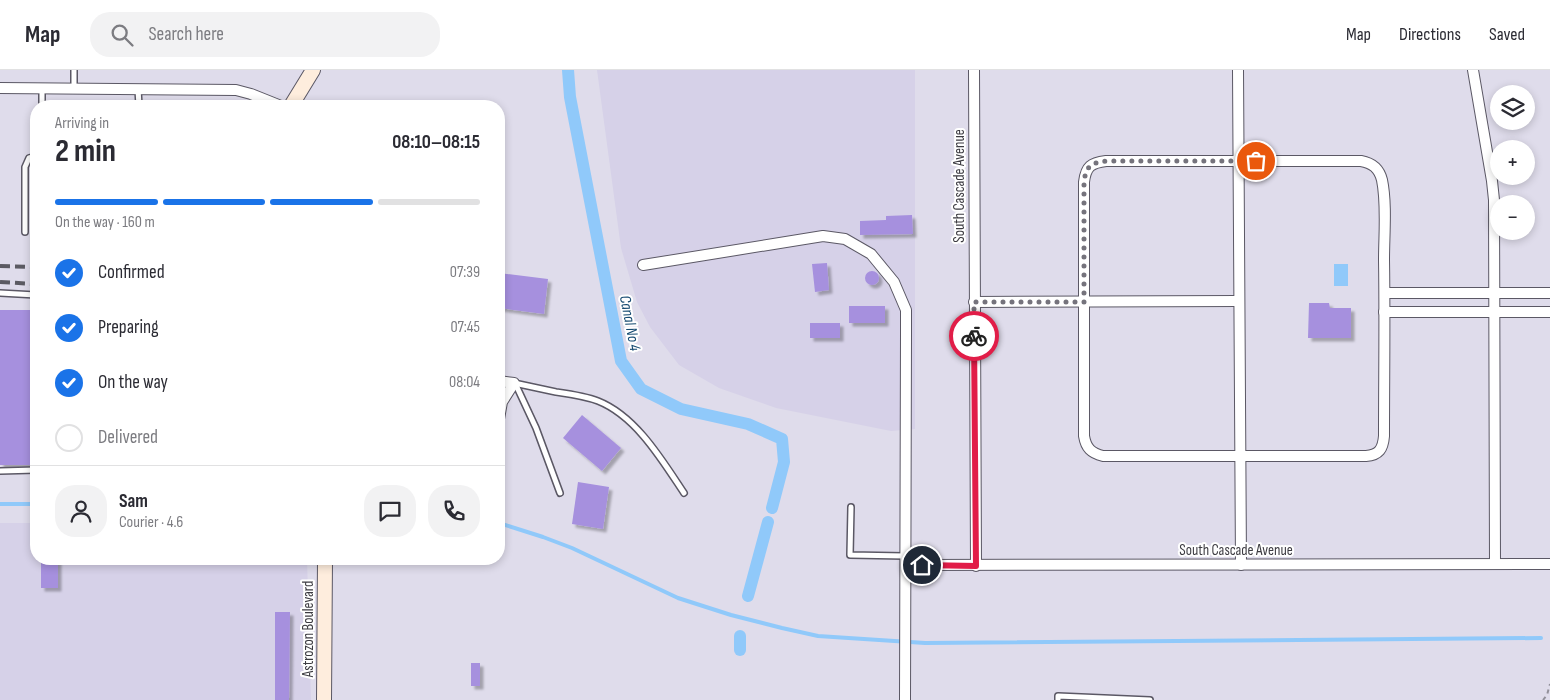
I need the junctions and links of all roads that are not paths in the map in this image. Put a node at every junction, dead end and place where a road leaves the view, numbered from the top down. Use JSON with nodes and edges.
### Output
{"nodes":[{"id":1,"x":74,"y":70,"type":"edge"},
{"id":2,"x":313,"y":70,"type":"edge"},
{"id":3,"x":974,"y":70,"type":"edge"},
{"id":4,"x":1238,"y":70,"type":"edge"},
{"id":5,"x":1473,"y":70,"type":"edge"},
{"id":6,"x":0,"y":88,"type":"edge"},
{"id":7,"x":42,"y":88,"type":"junction"},
{"id":8,"x":74,"y":88,"type":"junction"},
{"id":9,"x":138,"y":88,"type":"junction"},
{"id":10,"x":42,"y":100,"type":"edge"},
{"id":11,"x":138,"y":100,"type":"edge"},
{"id":12,"x":270,"y":100,"type":"edge"},
{"id":13,"x":294,"y":100,"type":"edge"},
{"id":14,"x":30,"y":158,"type":"edge"},
{"id":15,"x":1238,"y":161,"type":"junction"},
{"id":16,"x":25,"y":232,"type":"dead end"},
{"id":17,"x":643,"y":264,"type":"dead end"},
{"id":18,"x":0,"y":293,"type":"edge"},
{"id":19,"x":1385,"y":293,"type":"junction"},
{"id":20,"x":1494,"y":293,"type":"junction"},
{"id":21,"x":1550,"y":294,"type":"edge"},
{"id":22,"x":30,"y":295,"type":"edge"},
{"id":23,"x":1239,"y":301,"type":"junction"},
{"id":24,"x":974,"y":302,"type":"junction"},
{"id":25,"x":1084,"y":302,"type":"junction"},
{"id":26,"x":1384,"y":312,"type":"junction"},
{"id":27,"x":1494,"y":312,"type":"junction"},
{"id":28,"x":1550,"y":312,"type":"edge"},
{"id":29,"x":505,"y":382,"type":"edge"},
{"id":30,"x":514,"y":383,"type":"junction"},
{"id":31,"x":505,"y":397,"type":"edge"},
{"id":32,"x":1240,"y":456,"type":"junction"},
{"id":33,"x":30,"y":470,"type":"edge"},
{"id":34,"x":0,"y":471,"type":"edge"},
{"id":35,"x":560,"y":493,"type":"dead end"},
{"id":36,"x":684,"y":493,"type":"dead end"},
{"id":37,"x":851,"y":507,"type":"dead end"},
{"id":38,"x":905,"y":556,"type":"junction"},
{"id":39,"x":1496,"y":563,"type":"junction"},
{"id":40,"x":1550,"y":564,"type":"edge"},
{"id":41,"x":325,"y":565,"type":"edge"},
{"id":42,"x":922,"y":565,"type":"dead end"},
{"id":43,"x":1241,"y":565,"type":"junction"},
{"id":44,"x":976,"y":566,"type":"junction"},
{"id":45,"x":324,"y":700,"type":"edge"},
{"id":46,"x":905,"y":700,"type":"edge"},
{"id":47,"x":1058,"y":700,"type":"edge"},
{"id":48,"x":1150,"y":700,"type":"edge"}],
"edges":[{"from":1,"to":8,"type":"lane"},
{"from":2,"to":13,"type":"main road"},
{"from":3,"to":24,"type":"street","name":"South Cascade Avenue"},
{"from":4,"to":15,"type":"street"},
{"from":5,"to":20,"type":"street"},
{"from":6,"to":7,"type":"street"},
{"from":7,"to":8,"type":"street"},
{"from":7,"to":10,"type":"lane"},
{"from":8,"to":9,"type":"street"},
{"from":9,"to":11,"type":"lane"},
{"from":9,"to":12,"type":"street"},
{"from":14,"to":16,"type":"lane"},
{"from":15,"to":19,"type":"street"},
{"from":15,"to":23,"type":"street"},
{"from":15,"to":25,"type":"street"},
{"from":17,"to":38,"type":"street"},
{"from":18,"to":22,"type":"lane"},
{"from":19,"to":20,"type":"street"},
{"from":19,"to":26,"type":"street"},
{"from":20,"to":21,"type":"street"},
{"from":20,"to":27,"type":"street"},
{"from":23,"to":25,"type":"street"},
{"from":23,"to":32,"type":"street"},
{"from":24,"to":25,"type":"street"},
{"from":24,"to":44,"type":"street","name":"South Cascade Avenue"},
{"from":25,"to":32,"type":"street"},
{"from":26,"to":27,"type":"street"},
{"from":26,"to":32,"type":"street"},
{"from":27,"to":28,"type":"street"},
{"from":27,"to":39,"type":"street"},
{"from":29,"to":30,"type":"street"},
{"from":30,"to":31,"type":"street"},
{"from":30,"to":35,"type":"lane"},
{"from":30,"to":36,"type":"lane"},
{"from":32,"to":43,"type":"street"},
{"from":33,"to":34,"type":"lane"},
{"from":37,"to":38,"type":"lane"},
{"from":38,"to":46,"type":"street"},
{"from":39,"to":40,"type":"street","name":"South Cascade Avenue"},
{"from":39,"to":43,"type":"street","name":"South Cascade Avenue"},
{"from":41,"to":45,"type":"main road","name":"Astrozon Boulevard"},
{"from":42,"to":44,"type":"street","name":"South Cascade Avenue"},
{"from":43,"to":44,"type":"street","name":"South Cascade Avenue"},
{"from":47,"to":48,"type":"lane"}]}
